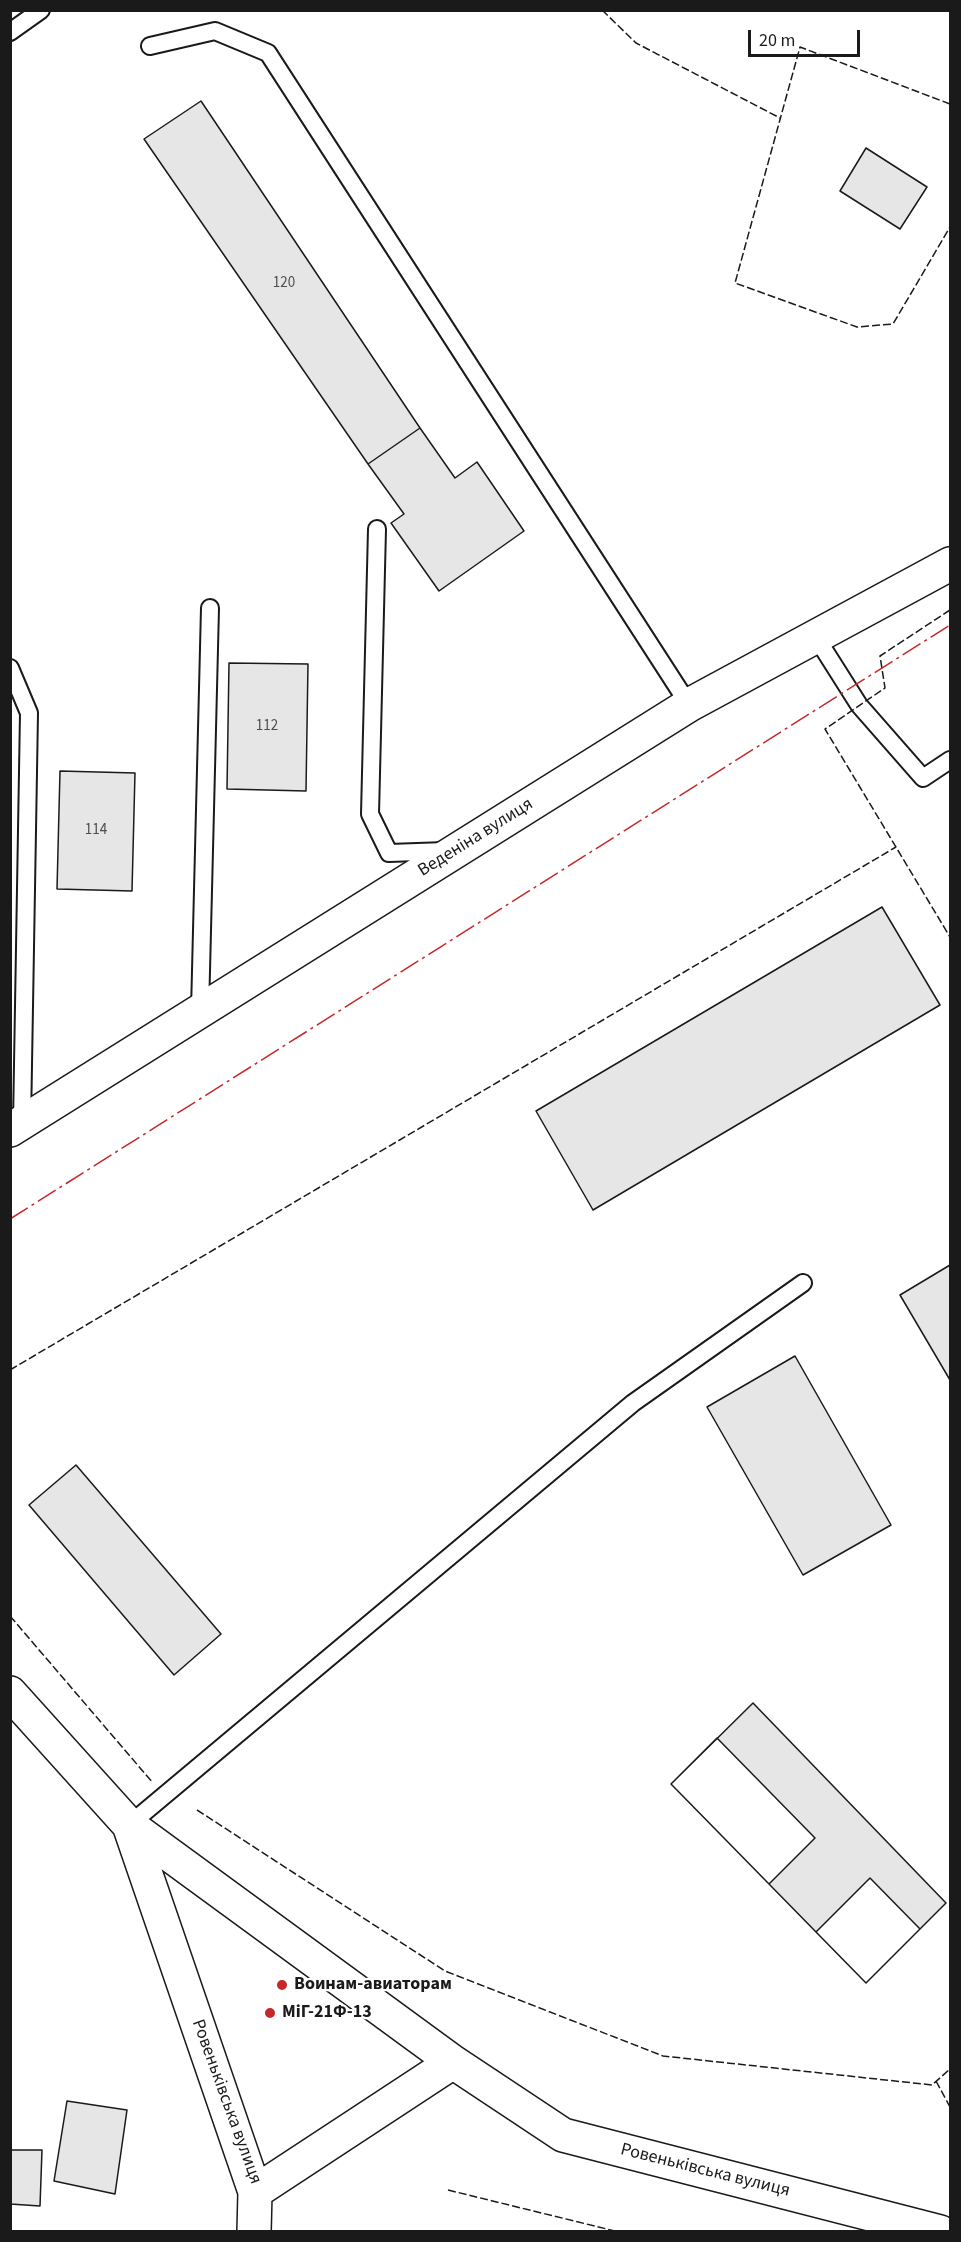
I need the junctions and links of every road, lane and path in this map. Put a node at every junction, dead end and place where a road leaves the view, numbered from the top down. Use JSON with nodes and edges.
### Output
{"nodes":[{"id":1,"x":41,"y":10,"type":"edge"},
{"id":2,"x":10,"y":32,"type":"edge"},
{"id":3,"x":150,"y":46,"type":"dead end"},
{"id":4,"x":377,"y":530,"type":"dead end"},
{"id":5,"x":951,"y":564,"type":"edge"},
{"id":6,"x":210,"y":608,"type":"dead end"},
{"id":7,"x":816,"y":637,"type":"junction"},
{"id":8,"x":10,"y":669,"type":"edge"},
{"id":9,"x":689,"y":705,"type":"junction"},
{"id":10,"x":951,"y":760,"type":"edge"},
{"id":11,"x":456,"y":851,"type":"junction"},
{"id":12,"x":200,"y":1011,"type":"junction"},
{"id":13,"x":16,"y":1126,"type":"edge"},
{"id":14,"x":803,"y":1283,"type":"dead end"},
{"id":15,"x":10,"y":1694,"type":"edge"},
{"id":16,"x":129,"y":1826,"type":"junction"},
{"id":17,"x":453,"y":2062,"type":"junction"},
{"id":18,"x":255,"y":2192,"type":"junction"},
{"id":19,"x":254,"y":2232,"type":"edge"},
{"id":20,"x":940,"y":2232,"type":"edge"}],
"edges":[{"from":1,"to":2,"type":"lane"},
{"from":3,"to":9,"type":"lane"},
{"from":4,"to":11,"type":"lane"},
{"from":5,"to":7,"type":"street","name":"Веденіна вулиця"},
{"from":6,"to":12,"type":"lane"},
{"from":7,"to":9,"type":"street","name":"Веденіна вулиця"},
{"from":7,"to":10,"type":"lane"},
{"from":8,"to":13,"type":"lane"},
{"from":9,"to":11,"type":"street","name":"Веденіна вулиця"},
{"from":11,"to":12,"type":"street","name":"Веденіна вулиця"},
{"from":12,"to":13,"type":"street","name":"Веденіна вулиця"},
{"from":14,"to":16,"type":"lane"},
{"from":15,"to":16,"type":"street","name":"Ровеньківська вулиця"},
{"from":16,"to":17,"type":"street","name":"Ровеньківська вулиця"},
{"from":16,"to":18,"type":"street","name":"Ровеньківська вулиця"},
{"from":17,"to":18,"type":"street","name":"Ровеньківська вулиця"},
{"from":17,"to":20,"type":"street","name":"Ровеньківська вулиця"},
{"from":18,"to":19,"type":"street"}]}
